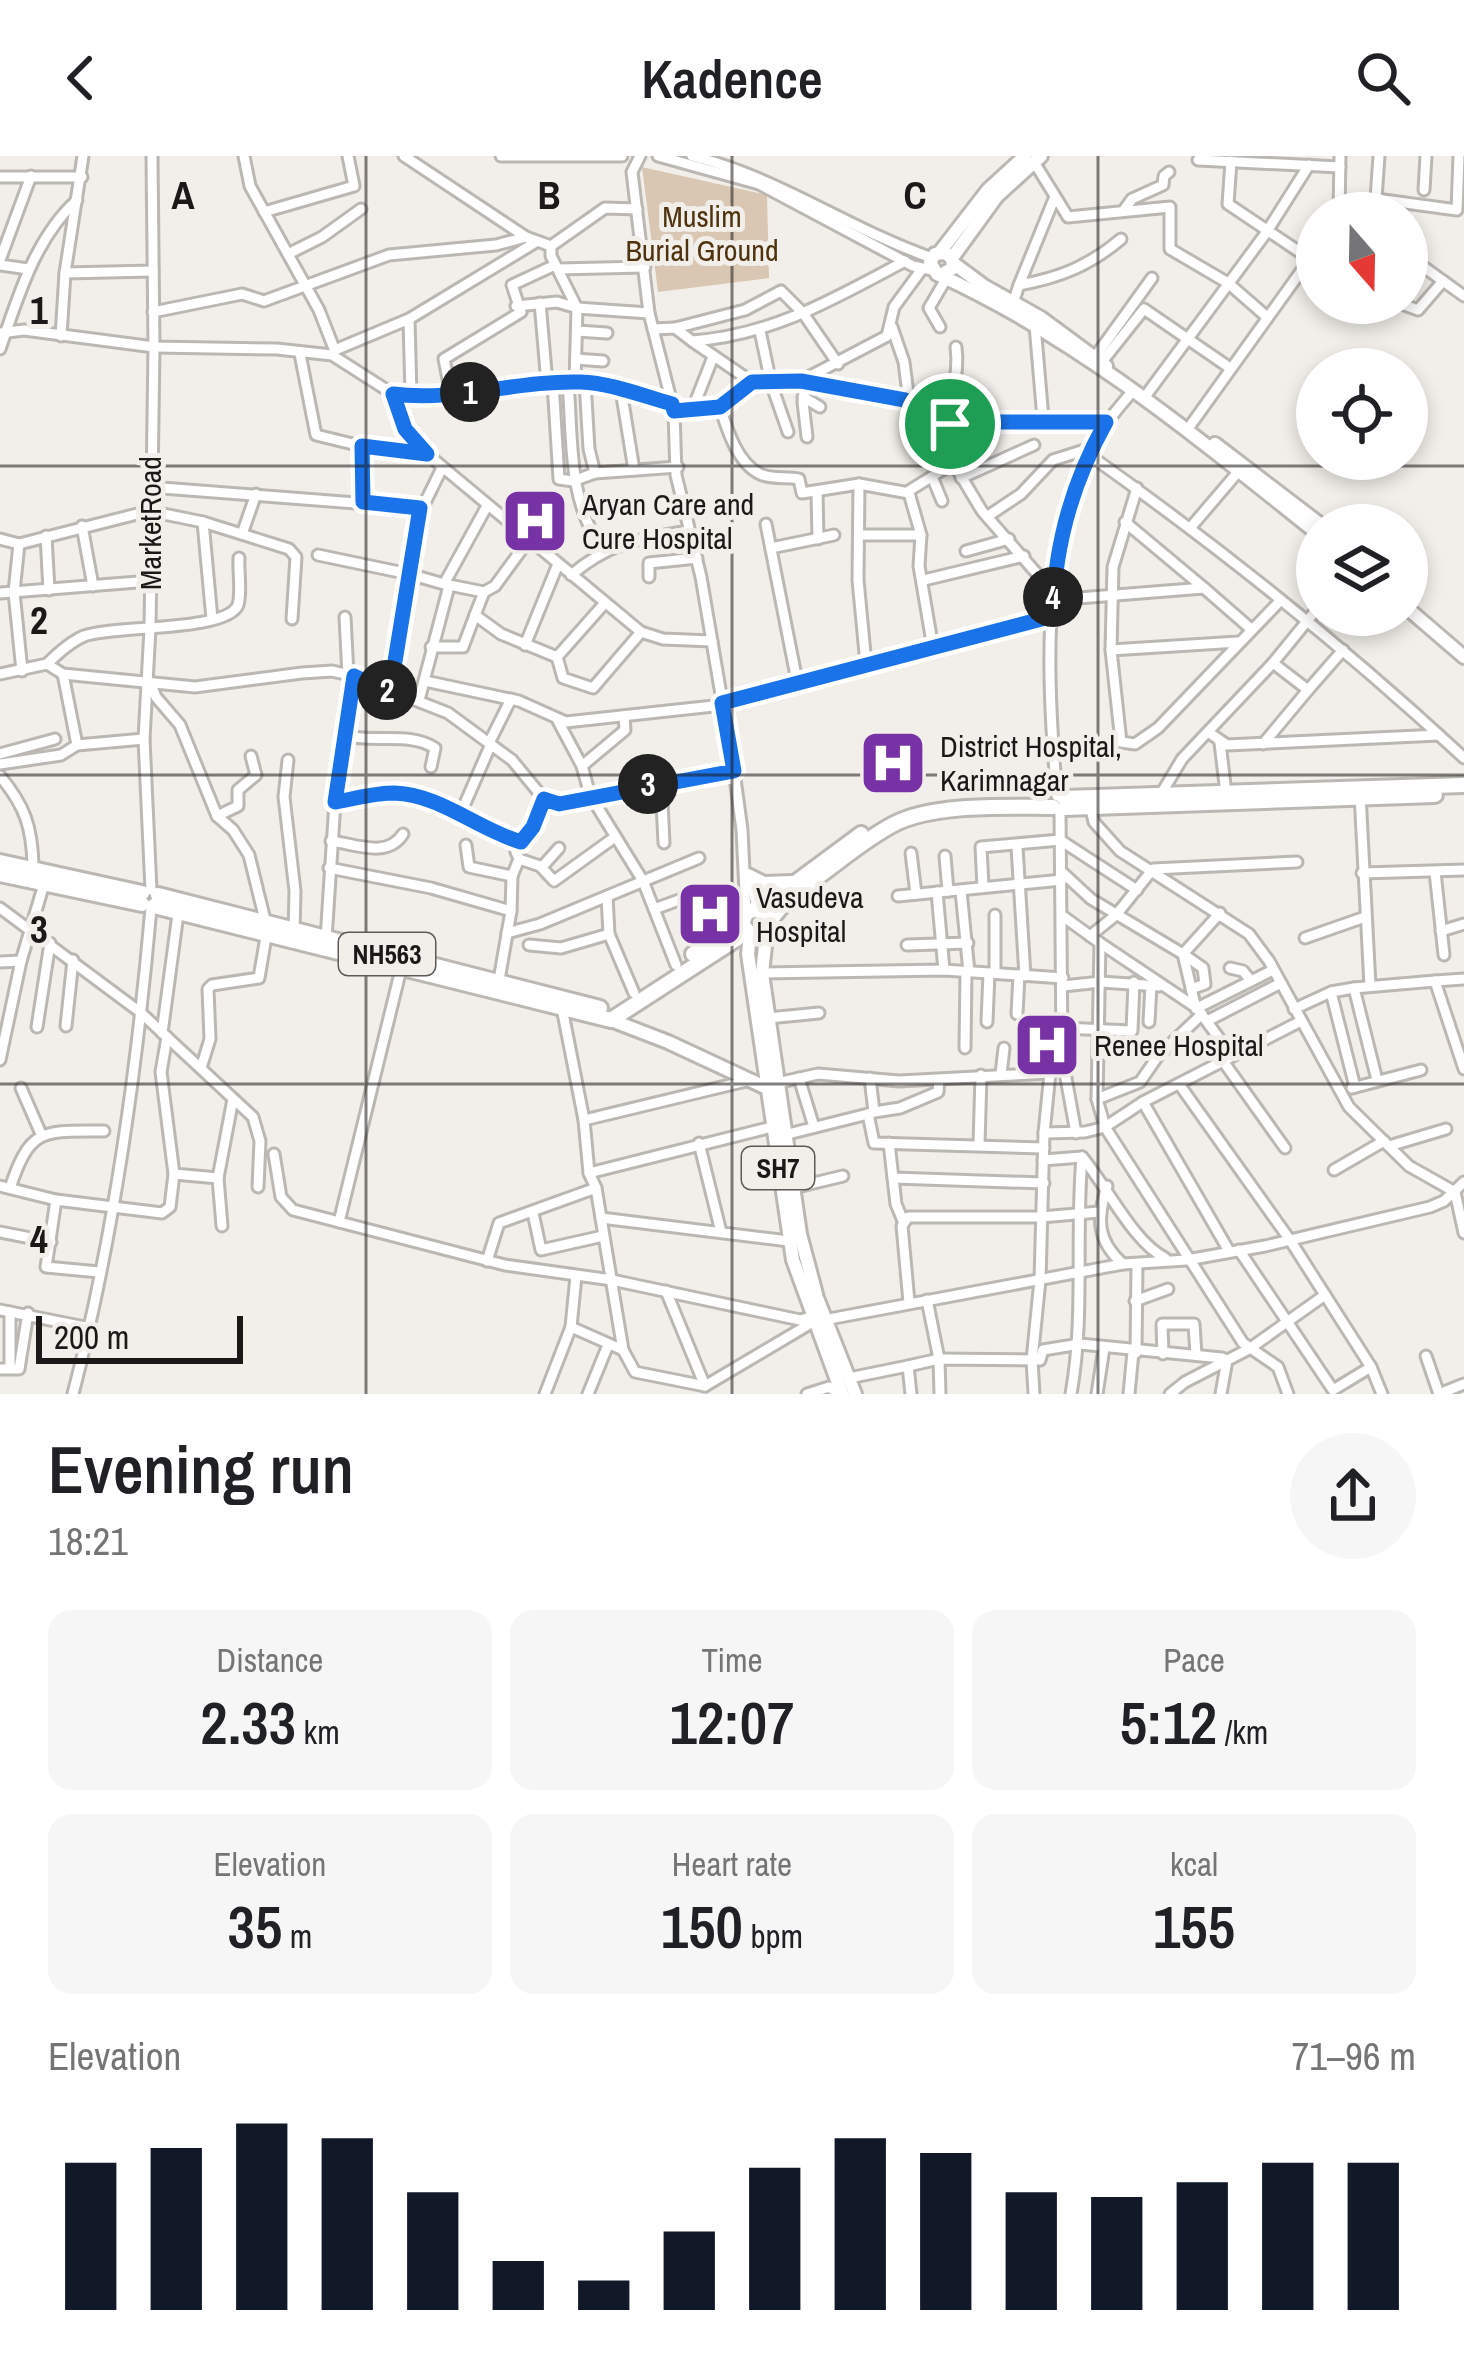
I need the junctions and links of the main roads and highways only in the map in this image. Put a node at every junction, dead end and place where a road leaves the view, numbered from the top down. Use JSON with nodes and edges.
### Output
{"nodes":[{"id":1,"x":1033,"y":158,"type":"edge"},
{"id":2,"x":940,"y":266,"type":"junction"},
{"id":3,"x":1296,"y":511,"type":"edge"},
{"id":4,"x":1296,"y":512,"type":"edge"},
{"id":5,"x":1428,"y":616,"type":"edge"},
{"id":6,"x":1428,"y":626,"type":"edge"},
{"id":7,"x":1464,"y":646,"type":"edge"},
{"id":8,"x":1464,"y":657,"type":"edge"},
{"id":9,"x":1464,"y":789,"type":"edge"},
{"id":10,"x":1360,"y":793,"type":"junction"},
{"id":11,"x":1059,"y":803,"type":"junction"},
{"id":12,"x":0,"y":862,"type":"edge"},
{"id":13,"x":746,"y":870,"type":"road end"},
{"id":14,"x":0,"y":874,"type":"edge"},
{"id":15,"x":792,"y":882,"type":"junction"},
{"id":16,"x":150,"y":899,"type":"junction"},
{"id":17,"x":755,"y":921,"type":"junction"},
{"id":18,"x":266,"y":931,"type":"junction"},
{"id":19,"x":403,"y":963,"type":"junction"},
{"id":20,"x":608,"y":1015,"type":"junction"},
{"id":21,"x":772,"y":1086,"type":"junction"},
{"id":22,"x":778,"y":1131,"type":"junction"},
{"id":23,"x":816,"y":1320,"type":"junction"},
{"id":24,"x":841,"y":1394,"type":"edge"},
{"id":25,"x":855,"y":1394,"type":"edge"}],
"edges":[{"from":1,"to":2,"type":"main road"},
{"from":2,"to":3,"type":"main road"},
{"from":2,"to":4,"type":"main road"},
{"from":5,"to":7,"type":"main road"},
{"from":6,"to":8,"type":"main road"},
{"from":9,"to":10,"type":"highway"},
{"from":10,"to":11,"type":"highway"},
{"from":10,"to":11,"type":"highway"},
{"from":11,"to":15,"type":"highway"},
{"from":11,"to":17,"type":"highway"},
{"from":12,"to":16,"type":"highway","number":"NH563"},
{"from":13,"to":15,"type":"main road"},
{"from":14,"to":16,"type":"highway","number":"NH563"},
{"from":15,"to":17,"type":"highway"},
{"from":16,"to":18,"type":"highway","number":"NH563"},
{"from":16,"to":18,"type":"highway","number":"NH563"},
{"from":17,"to":20,"type":"highway"},
{"from":17,"to":20,"type":"highway"},
{"from":17,"to":21,"type":"main road","number":"SH7"},
{"from":17,"to":21,"type":"main road","number":"SH7"},
{"from":18,"to":19,"type":"highway","number":"NH563"},
{"from":18,"to":19,"type":"highway","number":"NH563"},
{"from":19,"to":20,"type":"highway","number":"NH563"},
{"from":19,"to":20,"type":"highway","number":"NH563"},
{"from":20,"to":21,"type":"main road"},
{"from":20,"to":21,"type":"main road"},
{"from":21,"to":22,"type":"main road","number":"SH7"},
{"from":22,"to":23,"type":"main road","number":"SH7"},
{"from":22,"to":23,"type":"main road","number":"SH7"},
{"from":23,"to":24,"type":"main road","number":"SH7"},
{"from":23,"to":25,"type":"main road","number":"SH7"}]}
